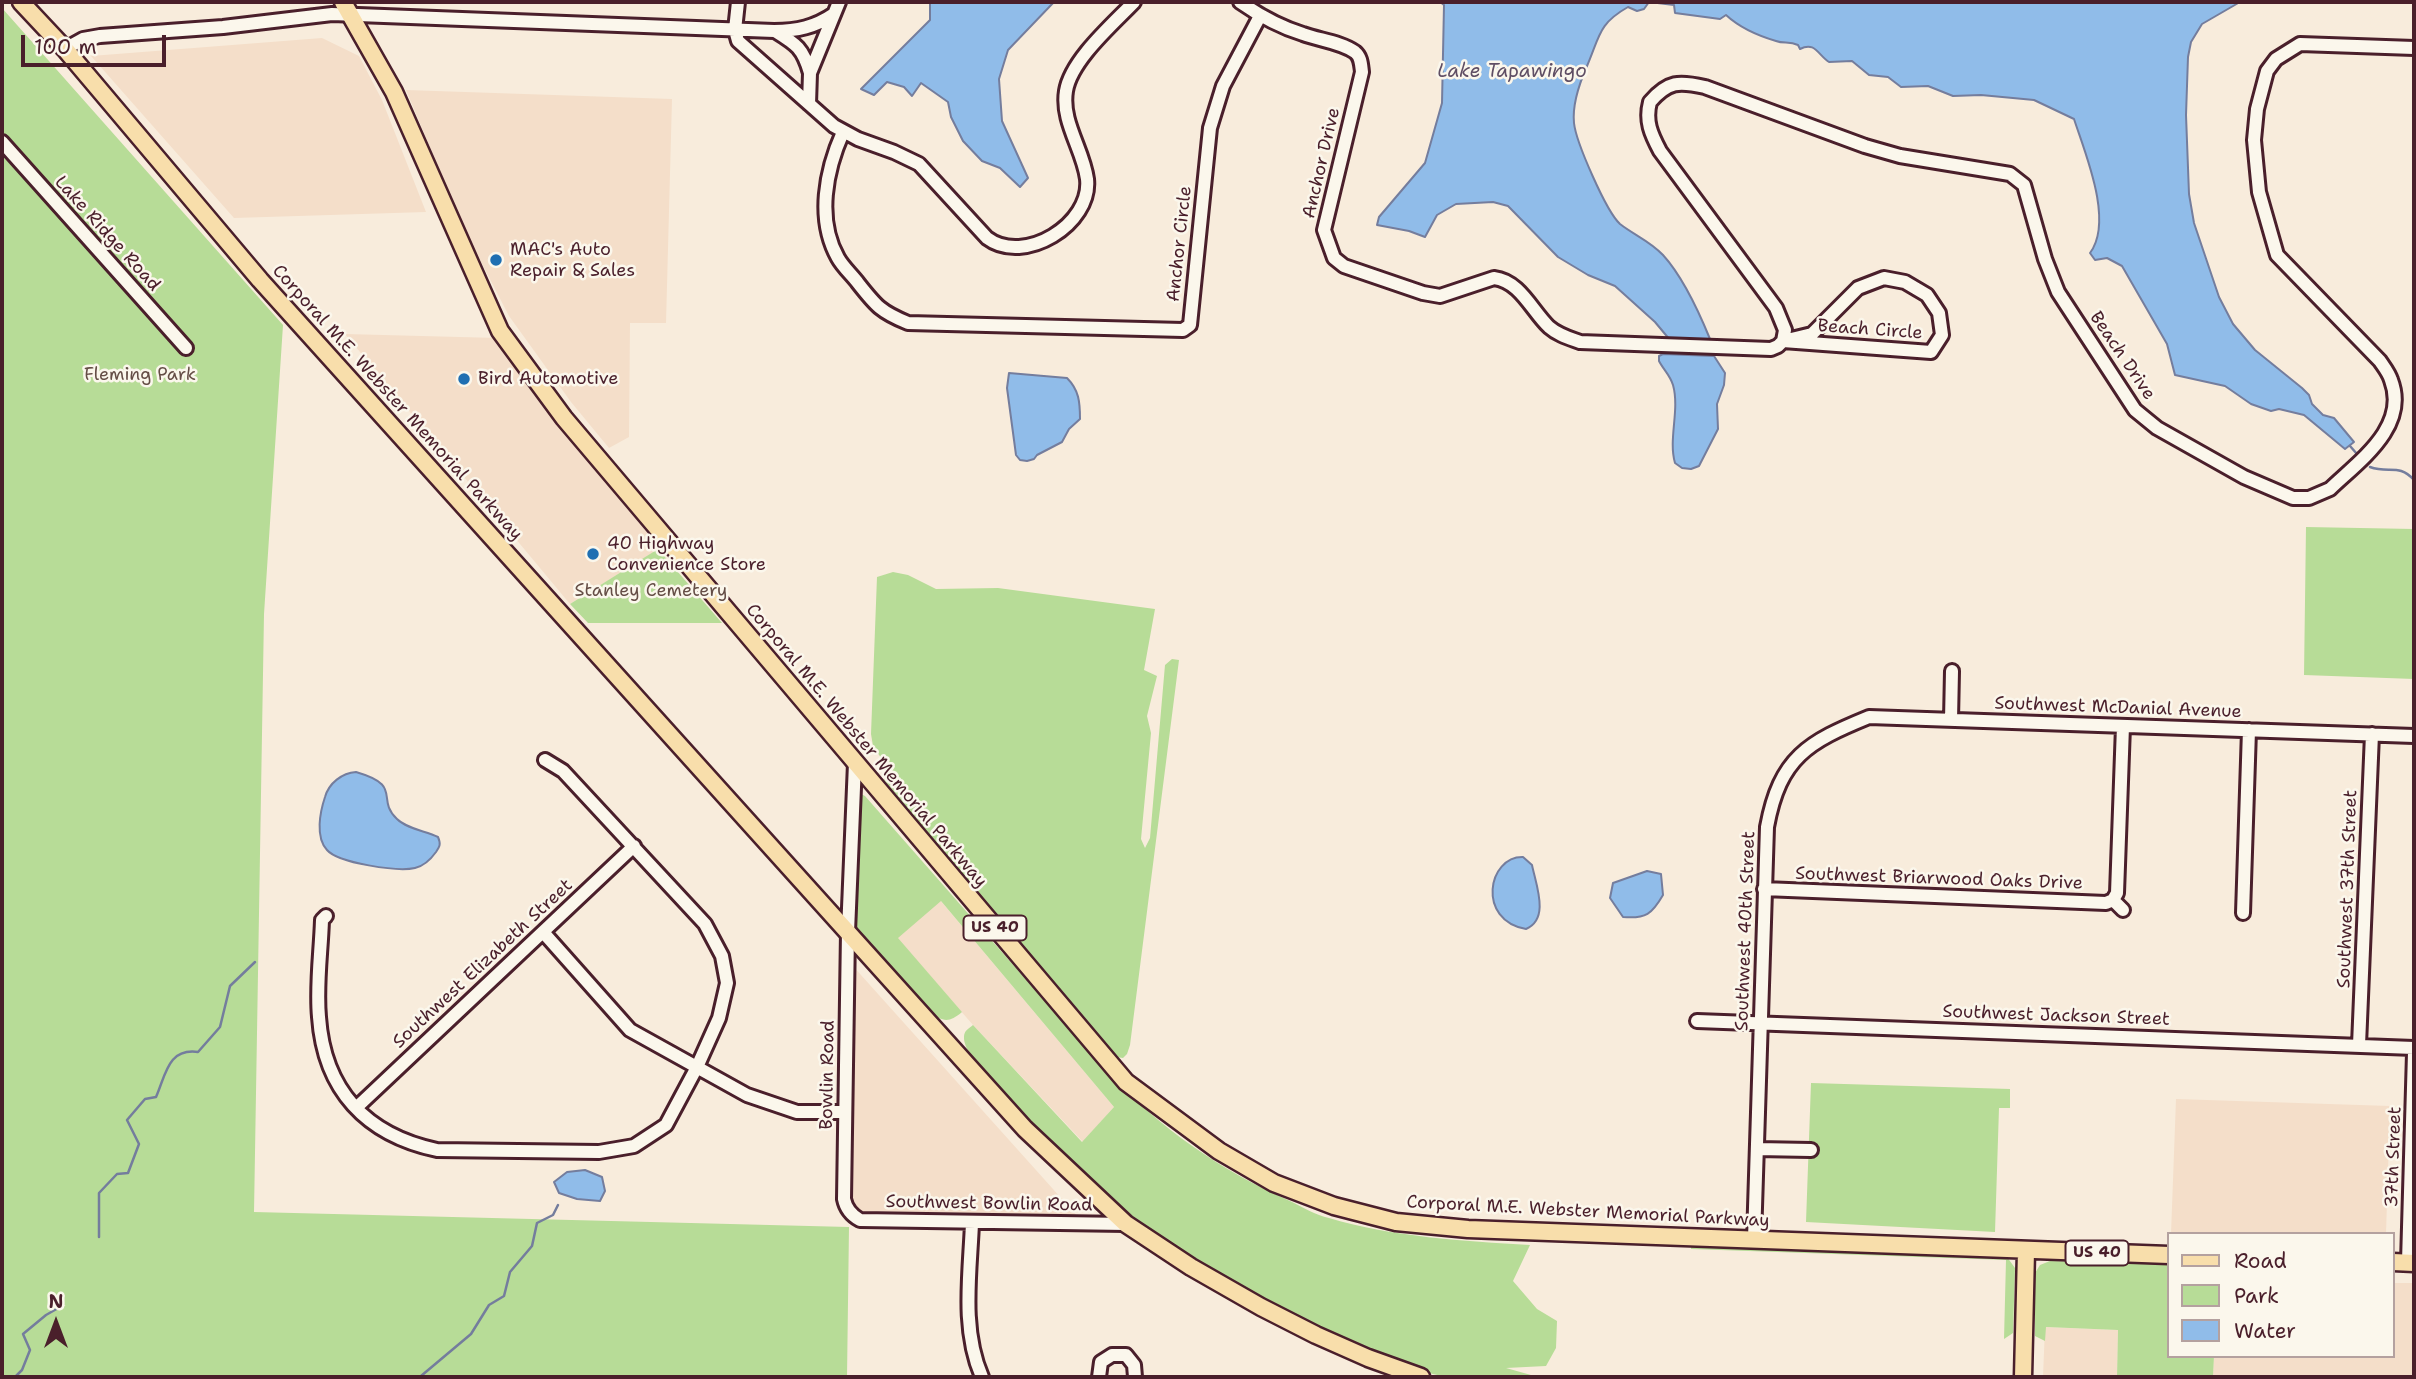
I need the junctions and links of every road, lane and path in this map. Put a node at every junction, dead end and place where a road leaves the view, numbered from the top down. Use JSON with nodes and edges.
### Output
{"nodes":[{"id":1,"x":21,"y":2,"type":"edge"},
{"id":2,"x":738,"y":2,"type":"edge"},
{"id":3,"x":1133,"y":2,"type":"edge"},
{"id":4,"x":1240,"y":2,"type":"edge"},
{"id":5,"x":347,"y":8,"type":"edge"},
{"id":6,"x":836,"y":8,"type":"edge"},
{"id":7,"x":1259,"y":16,"type":"junction"},
{"id":8,"x":734,"y":30,"type":"junction"},
{"id":9,"x":774,"y":31,"type":"junction"},
{"id":10,"x":2414,"y":48,"type":"edge"},
{"id":11,"x":65,"y":49,"type":"junction"},
{"id":12,"x":810,"y":73,"type":"junction"},
{"id":13,"x":809,"y":104,"type":"junction"},
{"id":14,"x":843,"y":132,"type":"junction"},
{"id":15,"x":2,"y":142,"type":"edge"},
{"id":16,"x":1783,"y":341,"type":"junction"},
{"id":17,"x":186,"y":348,"type":"dead end"},
{"id":18,"x":1952,"y":671,"type":"dead end"},
{"id":19,"x":1951,"y":720,"type":"junction"},
{"id":20,"x":2123,"y":726,"type":"junction"},
{"id":21,"x":2249,"y":730,"type":"junction"},
{"id":22,"x":2372,"y":734,"type":"junction"},
{"id":23,"x":1825,"y":735,"type":"joint"},
{"id":24,"x":2414,"y":736,"type":"edge"},
{"id":25,"x":545,"y":761,"type":"dead end"},
{"id":26,"x":855,"y":763,"type":"junction"},
{"id":27,"x":634,"y":846,"type":"junction"},
{"id":28,"x":1764,"y":890,"type":"junction"},
{"id":29,"x":2113,"y":900,"type":"junction"},
{"id":30,"x":2123,"y":910,"type":"dead end"},
{"id":31,"x":2243,"y":914,"type":"dead end"},
{"id":32,"x":327,"y":916,"type":"dead end"},
{"id":33,"x":542,"y":932,"type":"junction"},
{"id":34,"x":848,"y":932,"type":"junction"},
{"id":35,"x":1697,"y":1021,"type":"dead end"},
{"id":36,"x":1760,"y":1023,"type":"junction"},
{"id":37,"x":2359,"y":1045,"type":"junction"},
{"id":38,"x":2414,"y":1050,"type":"edge"},
{"id":39,"x":697,"y":1068,"type":"junction"},
{"id":40,"x":356,"y":1108,"type":"junction"},
{"id":41,"x":845,"y":1112,"type":"junction"},
{"id":42,"x":1757,"y":1149,"type":"junction"},
{"id":43,"x":1811,"y":1150,"type":"dead end"},
{"id":44,"x":853,"y":1216,"type":"joint"},
{"id":45,"x":972,"y":1223,"type":"junction"},
{"id":46,"x":1126,"y":1224,"type":"junction"},
{"id":47,"x":1754,"y":1239,"type":"junction"},
{"id":48,"x":2026,"y":1251,"type":"junction"},
{"id":49,"x":2168,"y":1255,"type":"edge"},
{"id":50,"x":2405,"y":1262,"type":"edge"},
{"id":51,"x":982,"y":1377,"type":"edge"},
{"id":52,"x":1100,"y":1377,"type":"edge"},
{"id":53,"x":1135,"y":1377,"type":"edge"},
{"id":54,"x":1421,"y":1377,"type":"edge"},
{"id":55,"x":2022,"y":1377,"type":"edge"}],
"edges":[{"from":1,"to":11,"type":"main road","name":"Corporal M.E. Webster Memorial Parkway"},
{"from":2,"to":8,"type":"street"},
{"from":3,"to":14,"type":"street"},
{"from":4,"to":7,"type":"street","name":"Anchor Drive"},
{"from":5,"to":8,"type":"street"},
{"from":5,"to":11,"type":"street"},
{"from":5,"to":26,"type":"main road","name":"Corporal M.E. Webster Memorial Parkway","number":"US 40"},
{"from":6,"to":9,"type":"street"},
{"from":6,"to":12,"type":"street"},
{"from":7,"to":14,"type":"street","name":"Anchor Circle"},
{"from":7,"to":16,"type":"street","name":"Anchor Drive"},
{"from":8,"to":9,"type":"street"},
{"from":8,"to":13,"type":"street"},
{"from":9,"to":12,"type":"street"},
{"from":10,"to":16,"type":"street","name":"Beach Drive"},
{"from":11,"to":34,"type":"main road","name":"Corporal M.E. Webster Memorial Parkway"},
{"from":12,"to":13,"type":"street"},
{"from":13,"to":14,"type":"street"},
{"from":15,"to":17,"type":"street","name":"Lake Ridge Road"},
{"from":16,"to":16,"type":"street","name":"Beach Circle"},
{"from":18,"to":19,"type":"street"},
{"from":19,"to":20,"type":"street","name":"Southwest McDanial Avenue"},
{"from":19,"to":23,"type":"street","name":"Southwest McDanial Avenue"},
{"from":20,"to":21,"type":"street","name":"Southwest McDanial Avenue"},
{"from":20,"to":29,"type":"street"},
{"from":21,"to":22,"type":"street","name":"Southwest McDanial Avenue"},
{"from":21,"to":31,"type":"street"},
{"from":22,"to":24,"type":"street","name":"Southwest McDanial Avenue"},
{"from":22,"to":37,"type":"street","name":"Southwest 37th Street"},
{"from":23,"to":28,"type":"street","name":"Southwest 40th Street"},
{"from":25,"to":27,"type":"street"},
{"from":26,"to":34,"type":"street","name":"Bowlin Road"},
{"from":26,"to":47,"type":"main road","name":"Corporal M.E. Webster Memorial Parkway","number":"US 40"},
{"from":27,"to":33,"type":"street","name":"Southwest Elizabeth Street"},
{"from":27,"to":39,"type":"street"},
{"from":28,"to":29,"type":"street","name":"Southwest Briarwood Oaks Drive"},
{"from":28,"to":36,"type":"street","name":"Southwest 40th Street"},
{"from":29,"to":30,"type":"street"},
{"from":32,"to":40,"type":"street"},
{"from":33,"to":39,"type":"street"},
{"from":33,"to":40,"type":"street","name":"Southwest Elizabeth Street"},
{"from":34,"to":41,"type":"street","name":"Bowlin Road"},
{"from":34,"to":46,"type":"main road","name":"Corporal M.E. Webster Memorial Parkway"},
{"from":35,"to":36,"type":"street","name":"Southwest Jackson Street"},
{"from":36,"to":37,"type":"street","name":"Southwest Jackson Street"},
{"from":36,"to":42,"type":"street","name":"Southwest 40th Street"},
{"from":37,"to":38,"type":"street","name":"Southwest Jackson Street"},
{"from":38,"to":50,"type":"street","name":"37th Street"},
{"from":39,"to":40,"type":"street"},
{"from":39,"to":41,"type":"street"},
{"from":41,"to":44,"type":"street","name":"Bowlin Road"},
{"from":42,"to":43,"type":"street"},
{"from":42,"to":47,"type":"street","name":"Southwest 40th Street"},
{"from":44,"to":45,"type":"street","name":"Southwest Bowlin Road"},
{"from":45,"to":46,"type":"street","name":"Southwest Bowlin Road"},
{"from":45,"to":51,"type":"street"},
{"from":46,"to":54,"type":"main road","name":"Corporal M.E. Webster Memorial Parkway"},
{"from":47,"to":48,"type":"main road","name":"Corporal M.E. Webster Memorial Parkway","number":"US 40"},
{"from":48,"to":49,"type":"main road","name":"Corporal M.E. Webster Memorial Parkway","number":"US 40"},
{"from":48,"to":55,"type":"main road"},
{"from":52,"to":53,"type":"street"}]}
